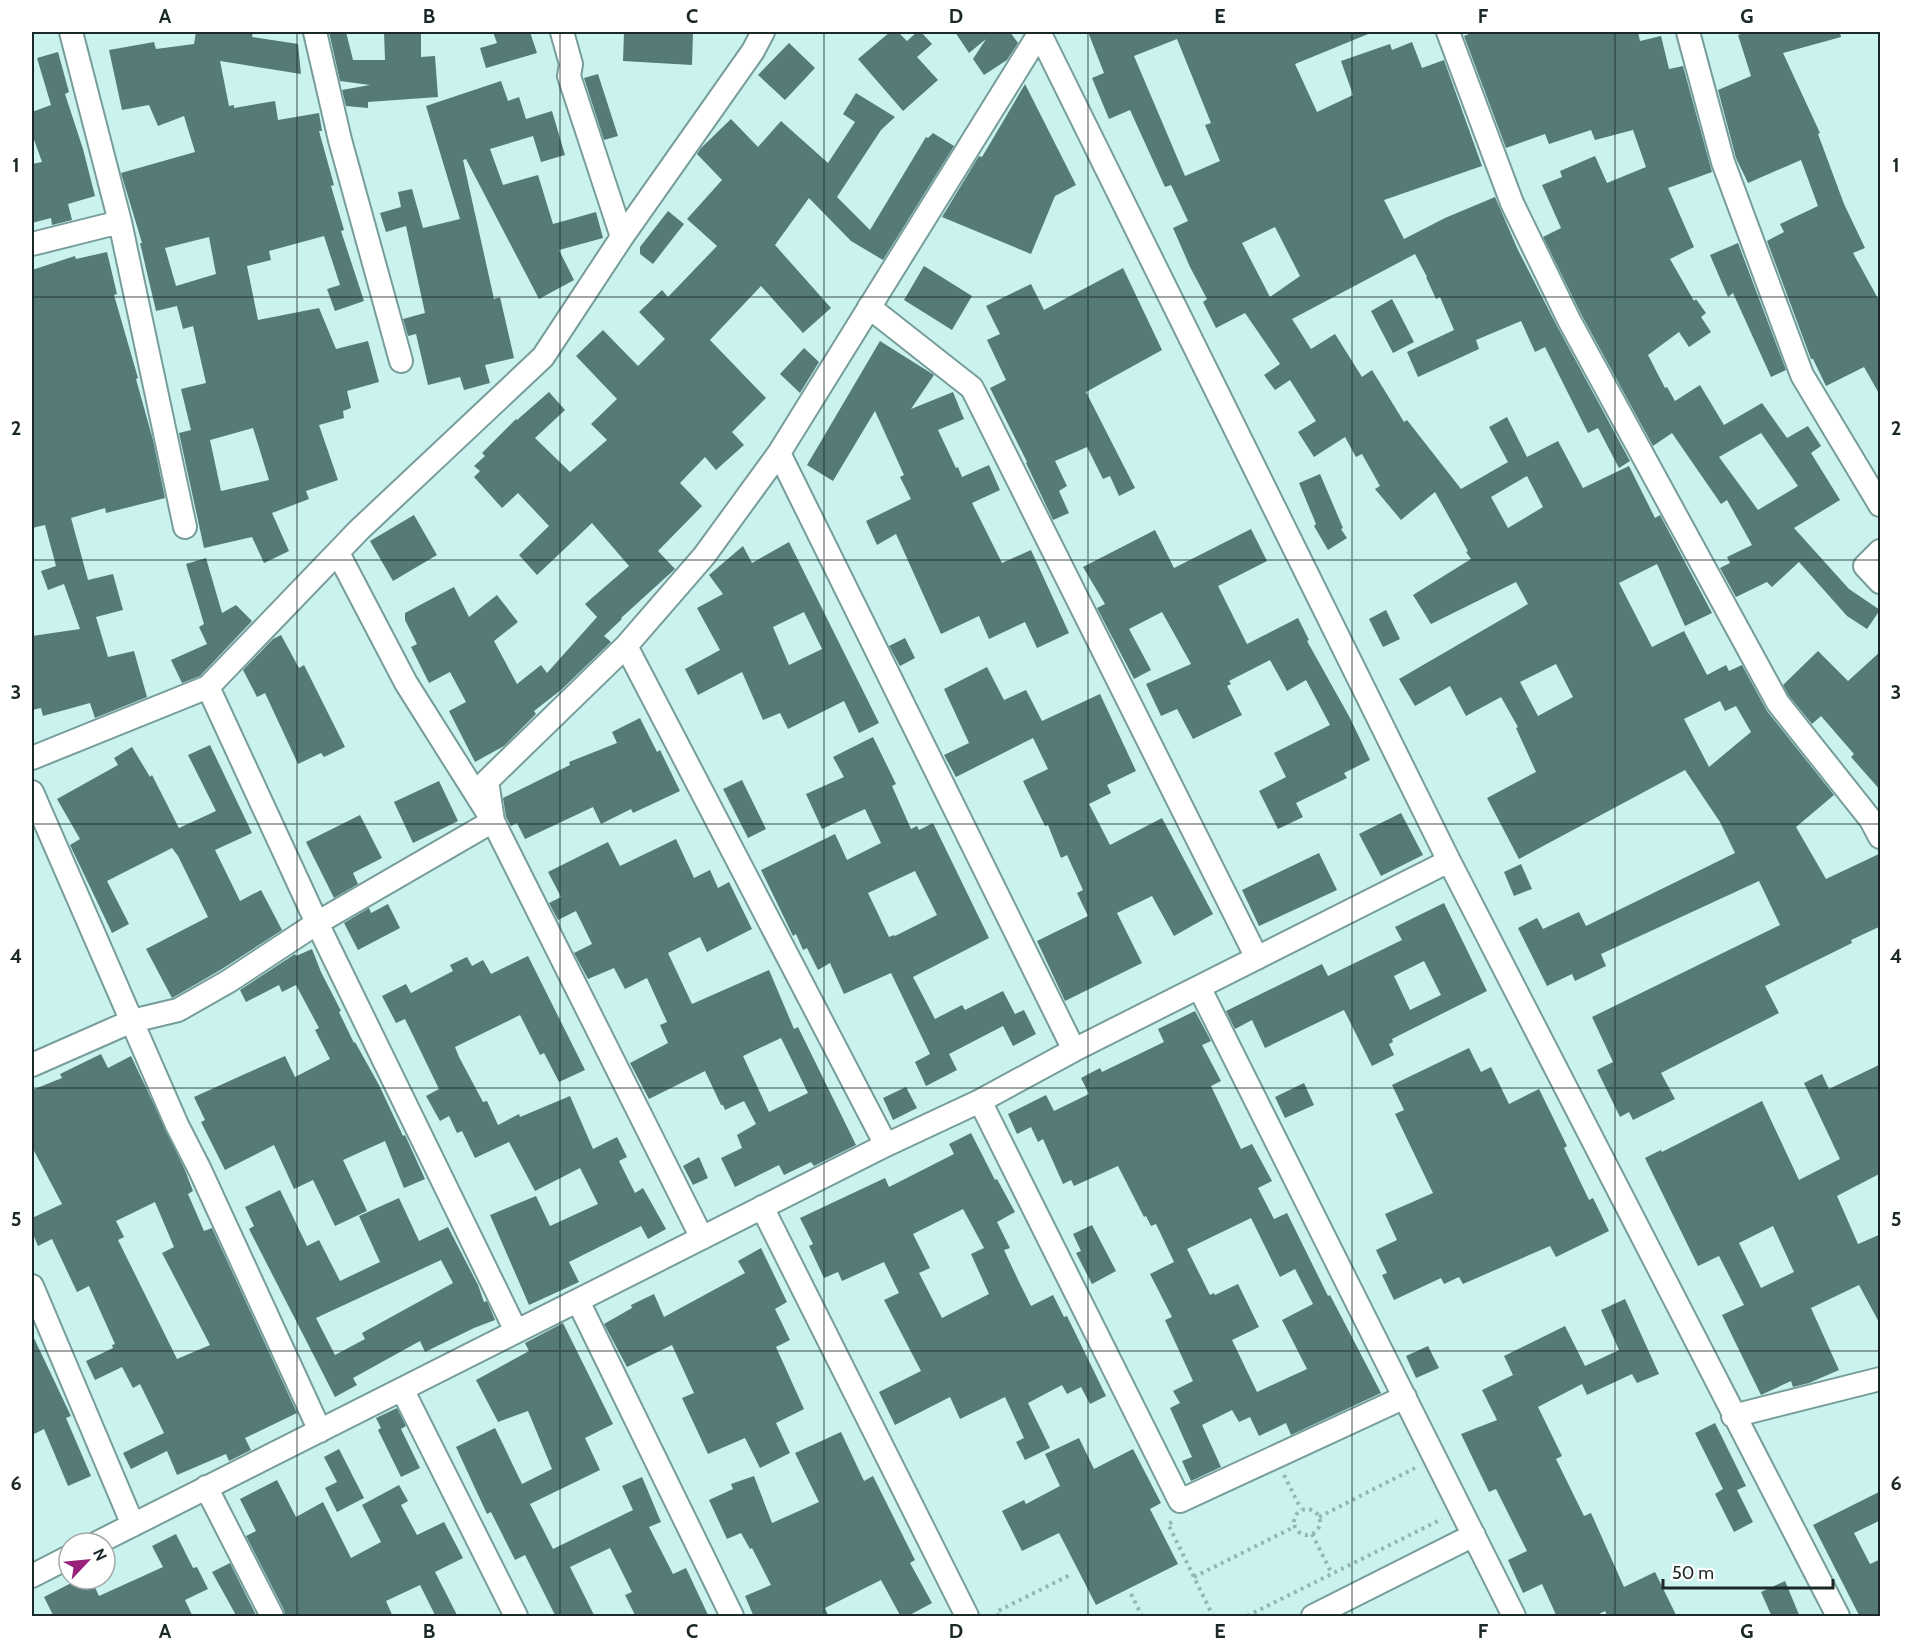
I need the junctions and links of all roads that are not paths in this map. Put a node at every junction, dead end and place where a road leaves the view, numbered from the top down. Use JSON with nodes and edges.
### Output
{"nodes":[{"id":1,"x":71,"y":32,"type":"edge"},
{"id":2,"x":315,"y":32,"type":"edge"},
{"id":3,"x":562,"y":32,"type":"edge"},
{"id":4,"x":763,"y":32,"type":"edge"},
{"id":5,"x":1448,"y":32,"type":"edge"},
{"id":6,"x":1688,"y":32,"type":"edge"},
{"id":7,"x":1039,"y":33,"type":"edge"},
{"id":8,"x":120,"y":222,"type":"junction"},
{"id":9,"x":622,"y":237,"type":"junction"},
{"id":10,"x":32,"y":244,"type":"edge"},
{"id":11,"x":869,"y":307,"type":"junction"},
{"id":12,"x":401,"y":361,"type":"dead end"},
{"id":13,"x":779,"y":453,"type":"junction"},
{"id":14,"x":1881,"y":505,"type":"edge"},
{"id":15,"x":185,"y":527,"type":"dead end"},
{"id":16,"x":1881,"y":551,"type":"edge"},
{"id":17,"x":338,"y":553,"type":"junction"},
{"id":18,"x":1881,"y":582,"type":"edge"},
{"id":19,"x":626,"y":646,"type":"junction"},
{"id":20,"x":208,"y":687,"type":"junction"},
{"id":21,"x":32,"y":758,"type":"edge"},
{"id":22,"x":32,"y":792,"type":"edge"},
{"id":23,"x":493,"y":821,"type":"junction"},
{"id":24,"x":1881,"y":837,"type":"edge"},
{"id":25,"x":1449,"y":861,"type":"junction"},
{"id":26,"x":317,"y":923,"type":"junction"},
{"id":27,"x":1257,"y":958,"type":"junction"},
{"id":28,"x":1199,"y":987,"type":"junction"},
{"id":29,"x":132,"y":1021,"type":"junction"},
{"id":30,"x":1074,"y":1050,"type":"junction"},
{"id":31,"x":32,"y":1065,"type":"edge"},
{"id":32,"x":980,"y":1101,"type":"junction"},
{"id":33,"x":886,"y":1145,"type":"junction"},
{"id":34,"x":762,"y":1207,"type":"junction"},
{"id":35,"x":702,"y":1238,"type":"junction"},
{"id":36,"x":32,"y":1286,"type":"edge"},
{"id":37,"x":578,"y":1301,"type":"junction"},
{"id":38,"x":516,"y":1331,"type":"junction"},
{"id":39,"x":1881,"y":1379,"type":"edge"},
{"id":40,"x":402,"y":1389,"type":"junction"},
{"id":41,"x":1405,"y":1397,"type":"junction"},
{"id":42,"x":1733,"y":1416,"type":"junction"},
{"id":43,"x":320,"y":1431,"type":"junction"},
{"id":44,"x":206,"y":1487,"type":"junction"},
{"id":45,"x":133,"y":1525,"type":"junction"},
{"id":46,"x":117,"y":1533,"type":"edge"},
{"id":47,"x":1474,"y":1535,"type":"junction"},
{"id":48,"x":57,"y":1563,"type":"edge"},
{"id":49,"x":32,"y":1576,"type":"edge"},
{"id":50,"x":272,"y":1617,"type":"edge"},
{"id":51,"x":516,"y":1617,"type":"edge"},
{"id":52,"x":732,"y":1617,"type":"edge"},
{"id":53,"x":967,"y":1617,"type":"edge"},
{"id":54,"x":1313,"y":1617,"type":"edge"},
{"id":55,"x":1515,"y":1617,"type":"edge"},
{"id":56,"x":1838,"y":1617,"type":"edge"}],
"edges":[{"from":1,"to":8,"type":"street"},
{"from":2,"to":12,"type":"street"},
{"from":3,"to":9,"type":"street"},
{"from":4,"to":9,"type":"street"},
{"from":5,"to":24,"type":"street"},
{"from":6,"to":14,"type":"street"},
{"from":7,"to":11,"type":"street"},
{"from":7,"to":25,"type":"street"},
{"from":8,"to":10,"type":"street"},
{"from":8,"to":15,"type":"street"},
{"from":9,"to":17,"type":"street"},
{"from":11,"to":13,"type":"street"},
{"from":11,"to":27,"type":"street"},
{"from":13,"to":19,"type":"street"},
{"from":13,"to":30,"type":"street"},
{"from":16,"to":18,"type":"street"},
{"from":17,"to":20,"type":"street"},
{"from":17,"to":23,"type":"street"},
{"from":19,"to":23,"type":"street"},
{"from":19,"to":33,"type":"street"},
{"from":20,"to":21,"type":"street"},
{"from":20,"to":26,"type":"street"},
{"from":22,"to":29,"type":"street"},
{"from":23,"to":26,"type":"street"},
{"from":23,"to":35,"type":"street"},
{"from":25,"to":27,"type":"street"},
{"from":25,"to":42,"type":"street"},
{"from":26,"to":29,"type":"street"},
{"from":26,"to":38,"type":"street"},
{"from":27,"to":28,"type":"street"},
{"from":28,"to":30,"type":"street"},
{"from":28,"to":41,"type":"street"},
{"from":29,"to":31,"type":"street"},
{"from":29,"to":43,"type":"street"},
{"from":30,"to":32,"type":"street"},
{"from":32,"to":33,"type":"street"},
{"from":32,"to":41,"type":"street"},
{"from":33,"to":34,"type":"street"},
{"from":34,"to":35,"type":"street"},
{"from":34,"to":53,"type":"street"},
{"from":35,"to":37,"type":"street"},
{"from":36,"to":45,"type":"street"},
{"from":37,"to":38,"type":"street"},
{"from":37,"to":52,"type":"street"},
{"from":38,"to":40,"type":"street"},
{"from":39,"to":42,"type":"street"},
{"from":40,"to":43,"type":"street"},
{"from":40,"to":51,"type":"street"},
{"from":41,"to":47,"type":"street"},
{"from":42,"to":56,"type":"street"},
{"from":43,"to":44,"type":"street"},
{"from":44,"to":45,"type":"street"},
{"from":44,"to":50,"type":"street"},
{"from":45,"to":46,"type":"street"},
{"from":47,"to":54,"type":"street"},
{"from":47,"to":55,"type":"street"},
{"from":48,"to":49,"type":"street"}]}
